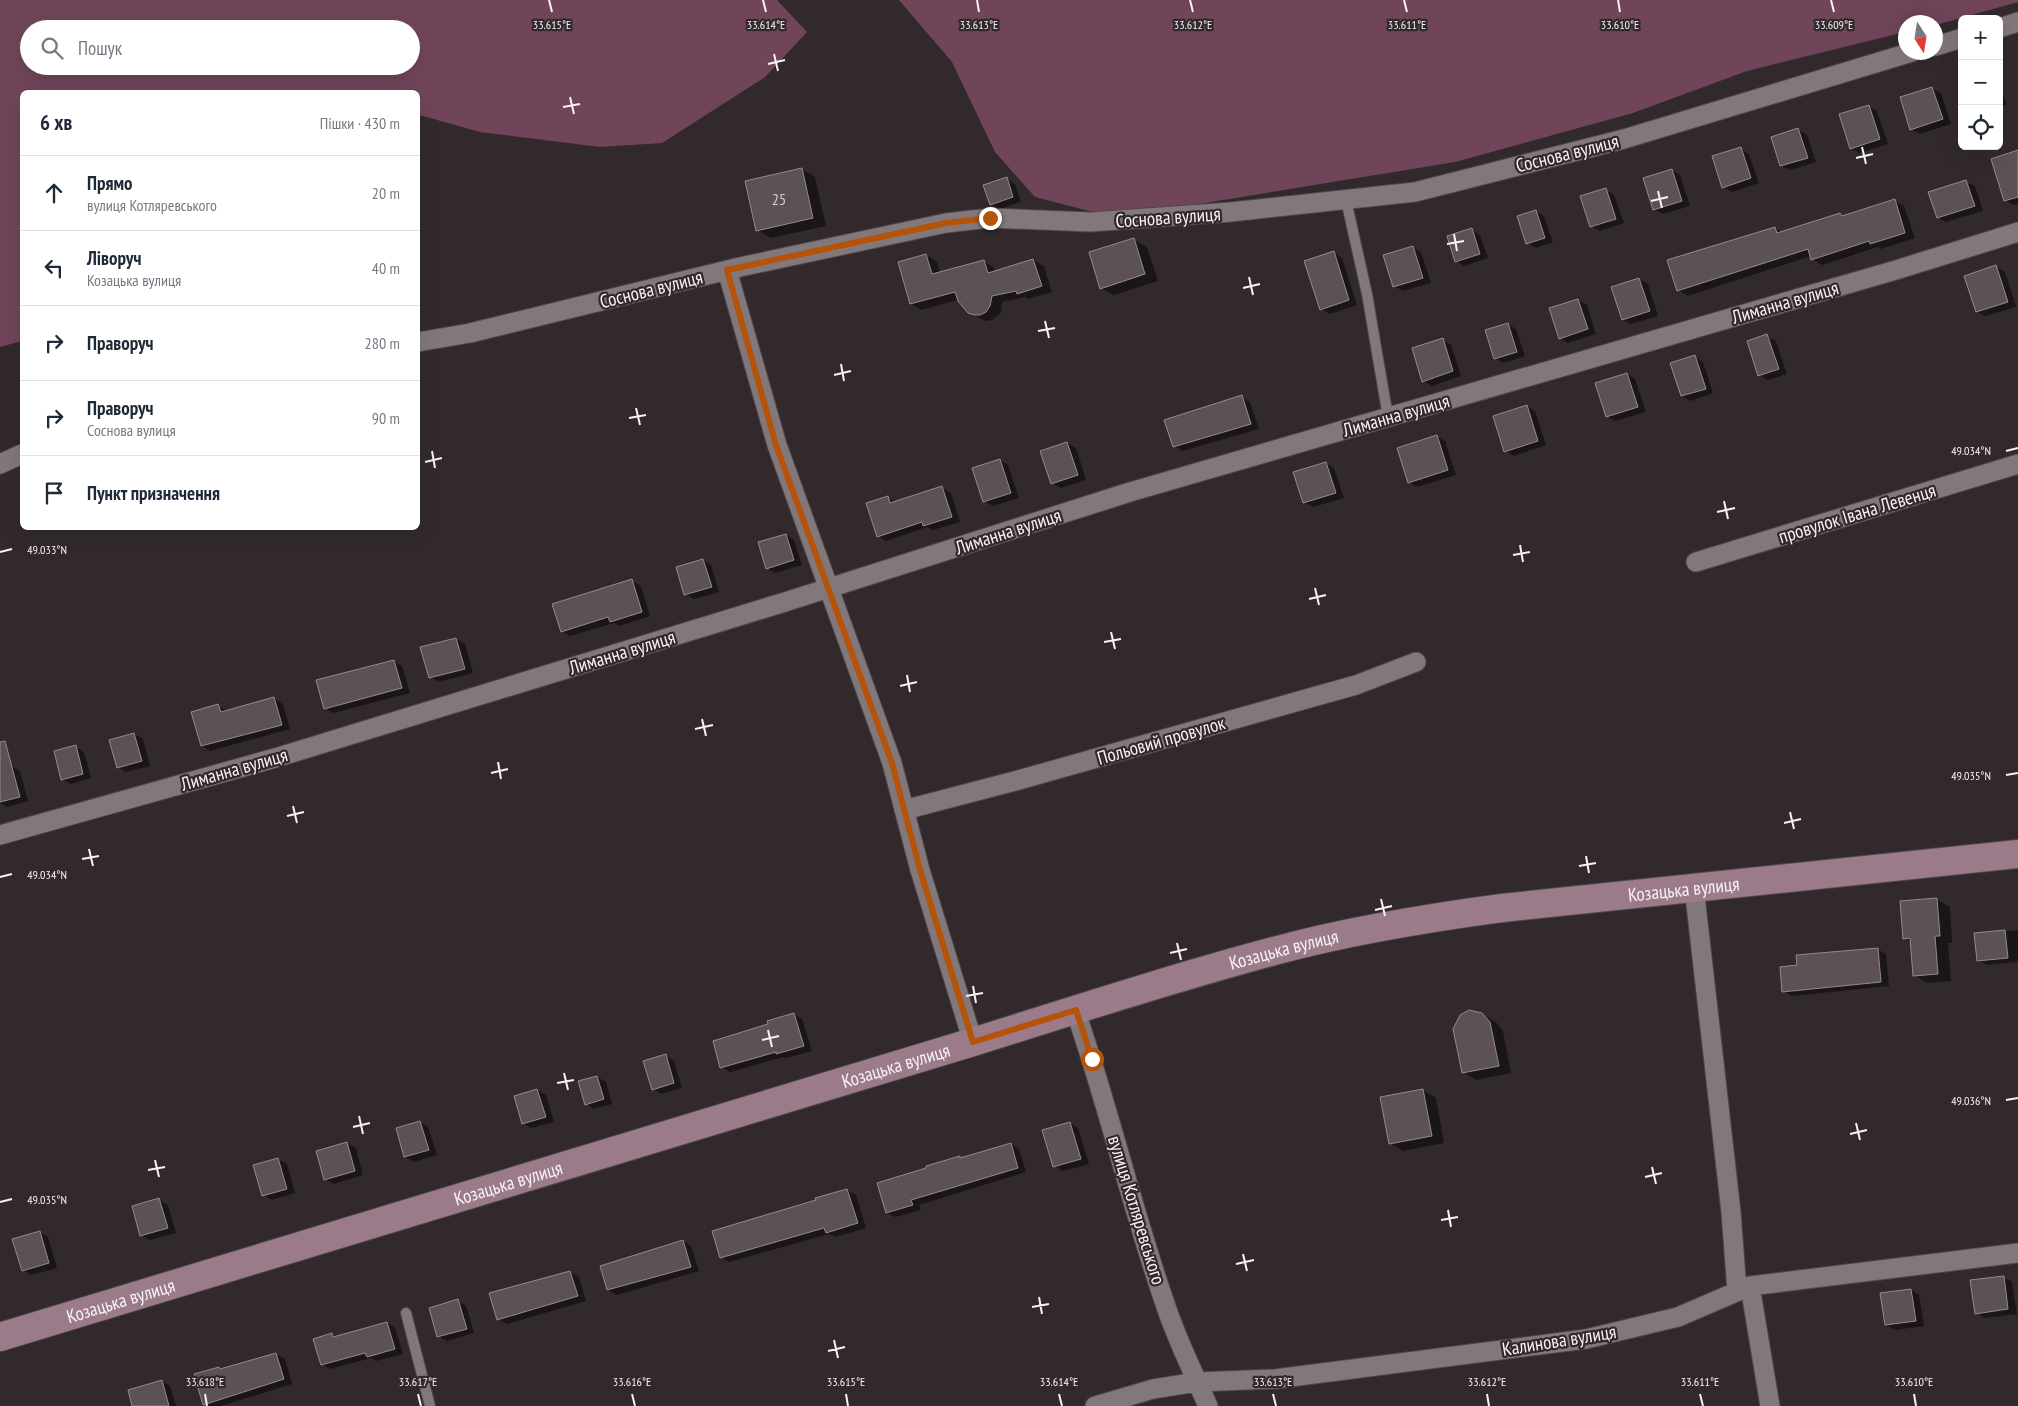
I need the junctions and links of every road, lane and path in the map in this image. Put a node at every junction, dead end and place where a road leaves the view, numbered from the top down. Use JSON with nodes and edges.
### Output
{"nodes":[{"id":1,"x":2018,"y":22,"type":"edge"},
{"id":2,"x":2003,"y":27,"type":"edge"},
{"id":3,"x":1958,"y":39,"type":"edge"},
{"id":4,"x":1943,"y":44,"type":"edge"},
{"id":5,"x":1898,"y":56,"type":"edge"},
{"id":6,"x":1346,"y":200,"type":"junction"},
{"id":7,"x":2018,"y":232,"type":"edge"},
{"id":8,"x":727,"y":270,"type":"junction"},
{"id":9,"x":420,"y":342,"type":"edge"},
{"id":10,"x":1388,"y":417,"type":"junction"},
{"id":11,"x":20,"y":455,"type":"edge"},
{"id":12,"x":0,"y":464,"type":"edge"},
{"id":13,"x":2018,"y":464,"type":"edge"},
{"id":14,"x":1696,"y":562,"type":"dead end"},
{"id":15,"x":830,"y":588,"type":"junction"},
{"id":16,"x":1416,"y":662,"type":"dead end"},
{"id":17,"x":904,"y":810,"type":"junction"},
{"id":18,"x":0,"y":835,"type":"edge"},
{"id":19,"x":2018,"y":854,"type":"edge"},
{"id":20,"x":1694,"y":888,"type":"junction"},
{"id":21,"x":1076,"y":1010,"type":"junction"},
{"id":22,"x":973,"y":1042,"type":"junction"},
{"id":23,"x":2018,"y":1253,"type":"edge"},
{"id":24,"x":1743,"y":1289,"type":"junction"},
{"id":25,"x":406,"y":1313,"type":"dead end"},
{"id":26,"x":0,"y":1337,"type":"edge"},
{"id":27,"x":1197,"y":1382,"type":"junction"},
{"id":28,"x":430,"y":1406,"type":"edge"},
{"id":29,"x":1095,"y":1406,"type":"edge"},
{"id":30,"x":1208,"y":1406,"type":"edge"},
{"id":31,"x":1770,"y":1406,"type":"edge"}],
"edges":[{"from":1,"to":2,"type":"street"},
{"from":3,"to":4,"type":"street"},
{"from":5,"to":6,"type":"street","name":"Соснова вулиця"},
{"from":6,"to":8,"type":"street","name":"Соснова вулиця"},
{"from":6,"to":10,"type":"lane"},
{"from":7,"to":10,"type":"street","name":"Лиманна вулиця"},
{"from":8,"to":9,"type":"street","name":"Соснова вулиця"},
{"from":8,"to":15,"type":"street"},
{"from":10,"to":15,"type":"street","name":"Лиманна вулиця"},
{"from":11,"to":12,"type":"street"},
{"from":13,"to":14,"type":"street","name":"провулок Івана Левенця"},
{"from":15,"to":17,"type":"street"},
{"from":15,"to":18,"type":"street","name":"Лиманна вулиця"},
{"from":16,"to":17,"type":"street","name":"Польовий провулок"},
{"from":17,"to":22,"type":"street"},
{"from":19,"to":20,"type":"main road","name":"Козацька вулиця"},
{"from":20,"to":21,"type":"main road","name":"Козацька вулиця"},
{"from":20,"to":24,"type":"street"},
{"from":21,"to":22,"type":"main road","name":"Козацька вулиця"},
{"from":21,"to":27,"type":"street","name":"вулиця Котляревського"},
{"from":22,"to":26,"type":"main road","name":"Козацька вулиця"},
{"from":23,"to":24,"type":"street","name":"Калинова вулиця"},
{"from":24,"to":27,"type":"street","name":"Калинова вулиця"},
{"from":24,"to":31,"type":"street"},
{"from":25,"to":28,"type":"lane"},
{"from":27,"to":29,"type":"street","name":"Калинова вулиця"},
{"from":27,"to":30,"type":"street","name":"вулиця Котляревського"}]}
